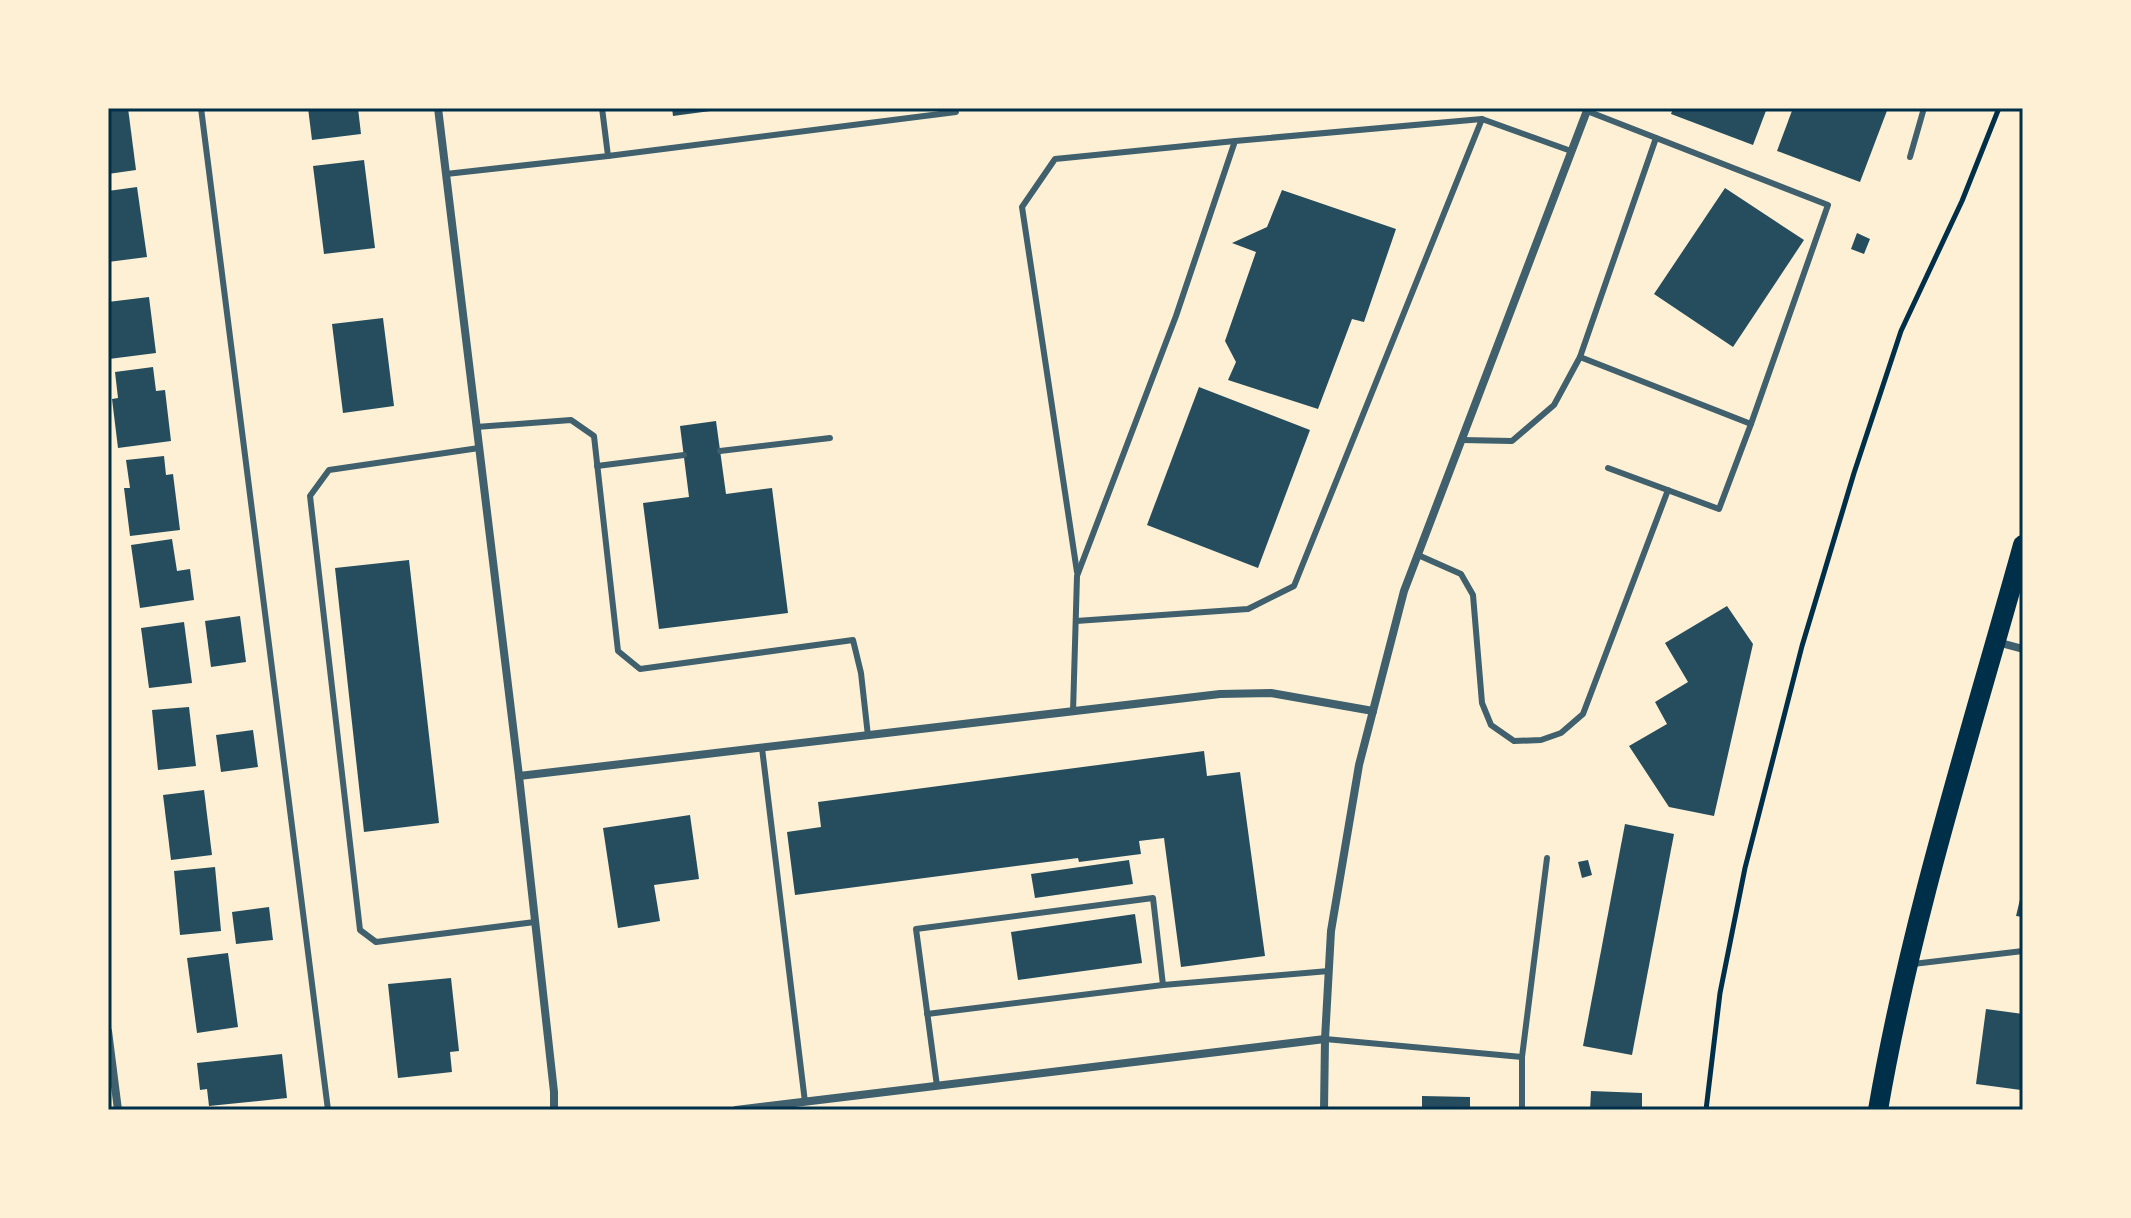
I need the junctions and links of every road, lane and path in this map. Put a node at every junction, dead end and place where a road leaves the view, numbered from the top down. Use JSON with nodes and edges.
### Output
{"nodes":[{"id":1,"x":201,"y":108,"type":"edge"},
{"id":2,"x":438,"y":108,"type":"edge"},
{"id":3,"x":602,"y":108,"type":"edge"},
{"id":4,"x":955,"y":108,"type":"edge"},
{"id":5,"x":1924,"y":108,"type":"edge"},
{"id":6,"x":1999,"y":108,"type":"edge"},
{"id":7,"x":1587,"y":110,"type":"edge"},
{"id":8,"x":1482,"y":119,"type":"junction"},
{"id":9,"x":1656,"y":138,"type":"junction"},
{"id":10,"x":1235,"y":141,"type":"junction"},
{"id":11,"x":1571,"y":151,"type":"junction"},
{"id":12,"x":608,"y":156,"type":"junction"},
{"id":13,"x":1910,"y":157,"type":"dead end"},
{"id":14,"x":446,"y":174,"type":"junction"},
{"id":15,"x":1580,"y":357,"type":"junction"},
{"id":16,"x":1751,"y":424,"type":"junction"},
{"id":17,"x":476,"y":427,"type":"junction"},
{"id":18,"x":830,"y":438,"type":"dead end"},
{"id":19,"x":1462,"y":440,"type":"junction"},
{"id":20,"x":479,"y":448,"type":"junction"},
{"id":21,"x":720,"y":451,"type":"dead end"},
{"id":22,"x":684,"y":455,"type":"dead end"},
{"id":23,"x":597,"y":466,"type":"junction"},
{"id":24,"x":1608,"y":468,"type":"dead end"},
{"id":25,"x":1668,"y":490,"type":"junction"},
{"id":26,"x":2023,"y":545,"type":"edge"},
{"id":27,"x":1418,"y":555,"type":"junction"},
{"id":28,"x":1077,"y":576,"type":"junction"},
{"id":29,"x":1076,"y":621,"type":"junction"},
{"id":30,"x":1996,"y":642,"type":"junction"},
{"id":31,"x":2023,"y":649,"type":"edge"},
{"id":32,"x":1373,"y":711,"type":"junction"},
{"id":33,"x":1073,"y":712,"type":"junction"},
{"id":34,"x":868,"y":736,"type":"junction"},
{"id":35,"x":762,"y":748,"type":"junction"},
{"id":36,"x":519,"y":776,"type":"junction"},
{"id":37,"x":1547,"y":858,"type":"dead end"},
{"id":38,"x":535,"y":922,"type":"junction"},
{"id":39,"x":2023,"y":951,"type":"edge"},
{"id":40,"x":1909,"y":964,"type":"junction"},
{"id":41,"x":1329,"y":971,"type":"junction"},
{"id":42,"x":1163,"y":985,"type":"junction"},
{"id":43,"x":927,"y":1014,"type":"junction"},
{"id":44,"x":108,"y":1031,"type":"edge"},
{"id":45,"x":1325,"y":1039,"type":"junction"},
{"id":46,"x":1522,"y":1057,"type":"junction"},
{"id":47,"x":937,"y":1086,"type":"junction"},
{"id":48,"x":805,"y":1102,"type":"junction"},
{"id":49,"x":118,"y":1110,"type":"edge"},
{"id":50,"x":328,"y":1110,"type":"edge"},
{"id":51,"x":554,"y":1110,"type":"edge"},
{"id":52,"x":736,"y":1110,"type":"edge"},
{"id":53,"x":1324,"y":1110,"type":"edge"},
{"id":54,"x":1522,"y":1110,"type":"edge"},
{"id":55,"x":1706,"y":1110,"type":"edge"},
{"id":56,"x":1878,"y":1110,"type":"edge"}],
"edges":[{"from":1,"to":50,"type":"lane"},
{"from":2,"to":14,"type":"street"},
{"from":3,"to":12,"type":"lane"},
{"from":4,"to":12,"type":"lane"},
{"from":5,"to":13,"type":"lane"},
{"from":6,"to":55,"type":"path"},
{"from":7,"to":9,"type":"lane"},
{"from":7,"to":11,"type":"street"},
{"from":8,"to":10,"type":"lane"},
{"from":8,"to":11,"type":"lane"},
{"from":8,"to":29,"type":"lane"},
{"from":9,"to":15,"type":"lane"},
{"from":9,"to":16,"type":"lane"},
{"from":10,"to":28,"type":"lane"},
{"from":10,"to":28,"type":"lane"},
{"from":11,"to":19,"type":"street"},
{"from":12,"to":14,"type":"lane"},
{"from":14,"to":17,"type":"street"},
{"from":15,"to":16,"type":"lane"},
{"from":15,"to":19,"type":"lane"},
{"from":16,"to":25,"type":"lane"},
{"from":17,"to":20,"type":"street"},
{"from":17,"to":23,"type":"lane"},
{"from":18,"to":21,"type":"lane"},
{"from":19,"to":27,"type":"street"},
{"from":20,"to":36,"type":"street"},
{"from":20,"to":38,"type":"lane"},
{"from":22,"to":23,"type":"lane"},
{"from":23,"to":34,"type":"lane"},
{"from":24,"to":25,"type":"lane"},
{"from":25,"to":27,"type":"lane"},
{"from":26,"to":30,"type":"main road"},
{"from":27,"to":32,"type":"street"},
{"from":28,"to":29,"type":"lane"},
{"from":29,"to":33,"type":"lane"},
{"from":30,"to":31,"type":"street"},
{"from":30,"to":40,"type":"main road"},
{"from":32,"to":33,"type":"street"},
{"from":32,"to":41,"type":"street"},
{"from":33,"to":34,"type":"street"},
{"from":34,"to":35,"type":"street"},
{"from":35,"to":36,"type":"street"},
{"from":35,"to":48,"type":"lane"},
{"from":36,"to":38,"type":"street"},
{"from":37,"to":46,"type":"lane"},
{"from":38,"to":51,"type":"street"},
{"from":39,"to":40,"type":"lane"},
{"from":40,"to":56,"type":"main road"},
{"from":41,"to":42,"type":"lane"},
{"from":41,"to":45,"type":"street"},
{"from":42,"to":43,"type":"lane"},
{"from":42,"to":43,"type":"lane"},
{"from":43,"to":47,"type":"lane"},
{"from":44,"to":49,"type":"street"},
{"from":45,"to":46,"type":"lane"},
{"from":45,"to":47,"type":"street"},
{"from":45,"to":53,"type":"street"},
{"from":46,"to":54,"type":"lane"},
{"from":47,"to":48,"type":"street"},
{"from":48,"to":52,"type":"street"}]}
